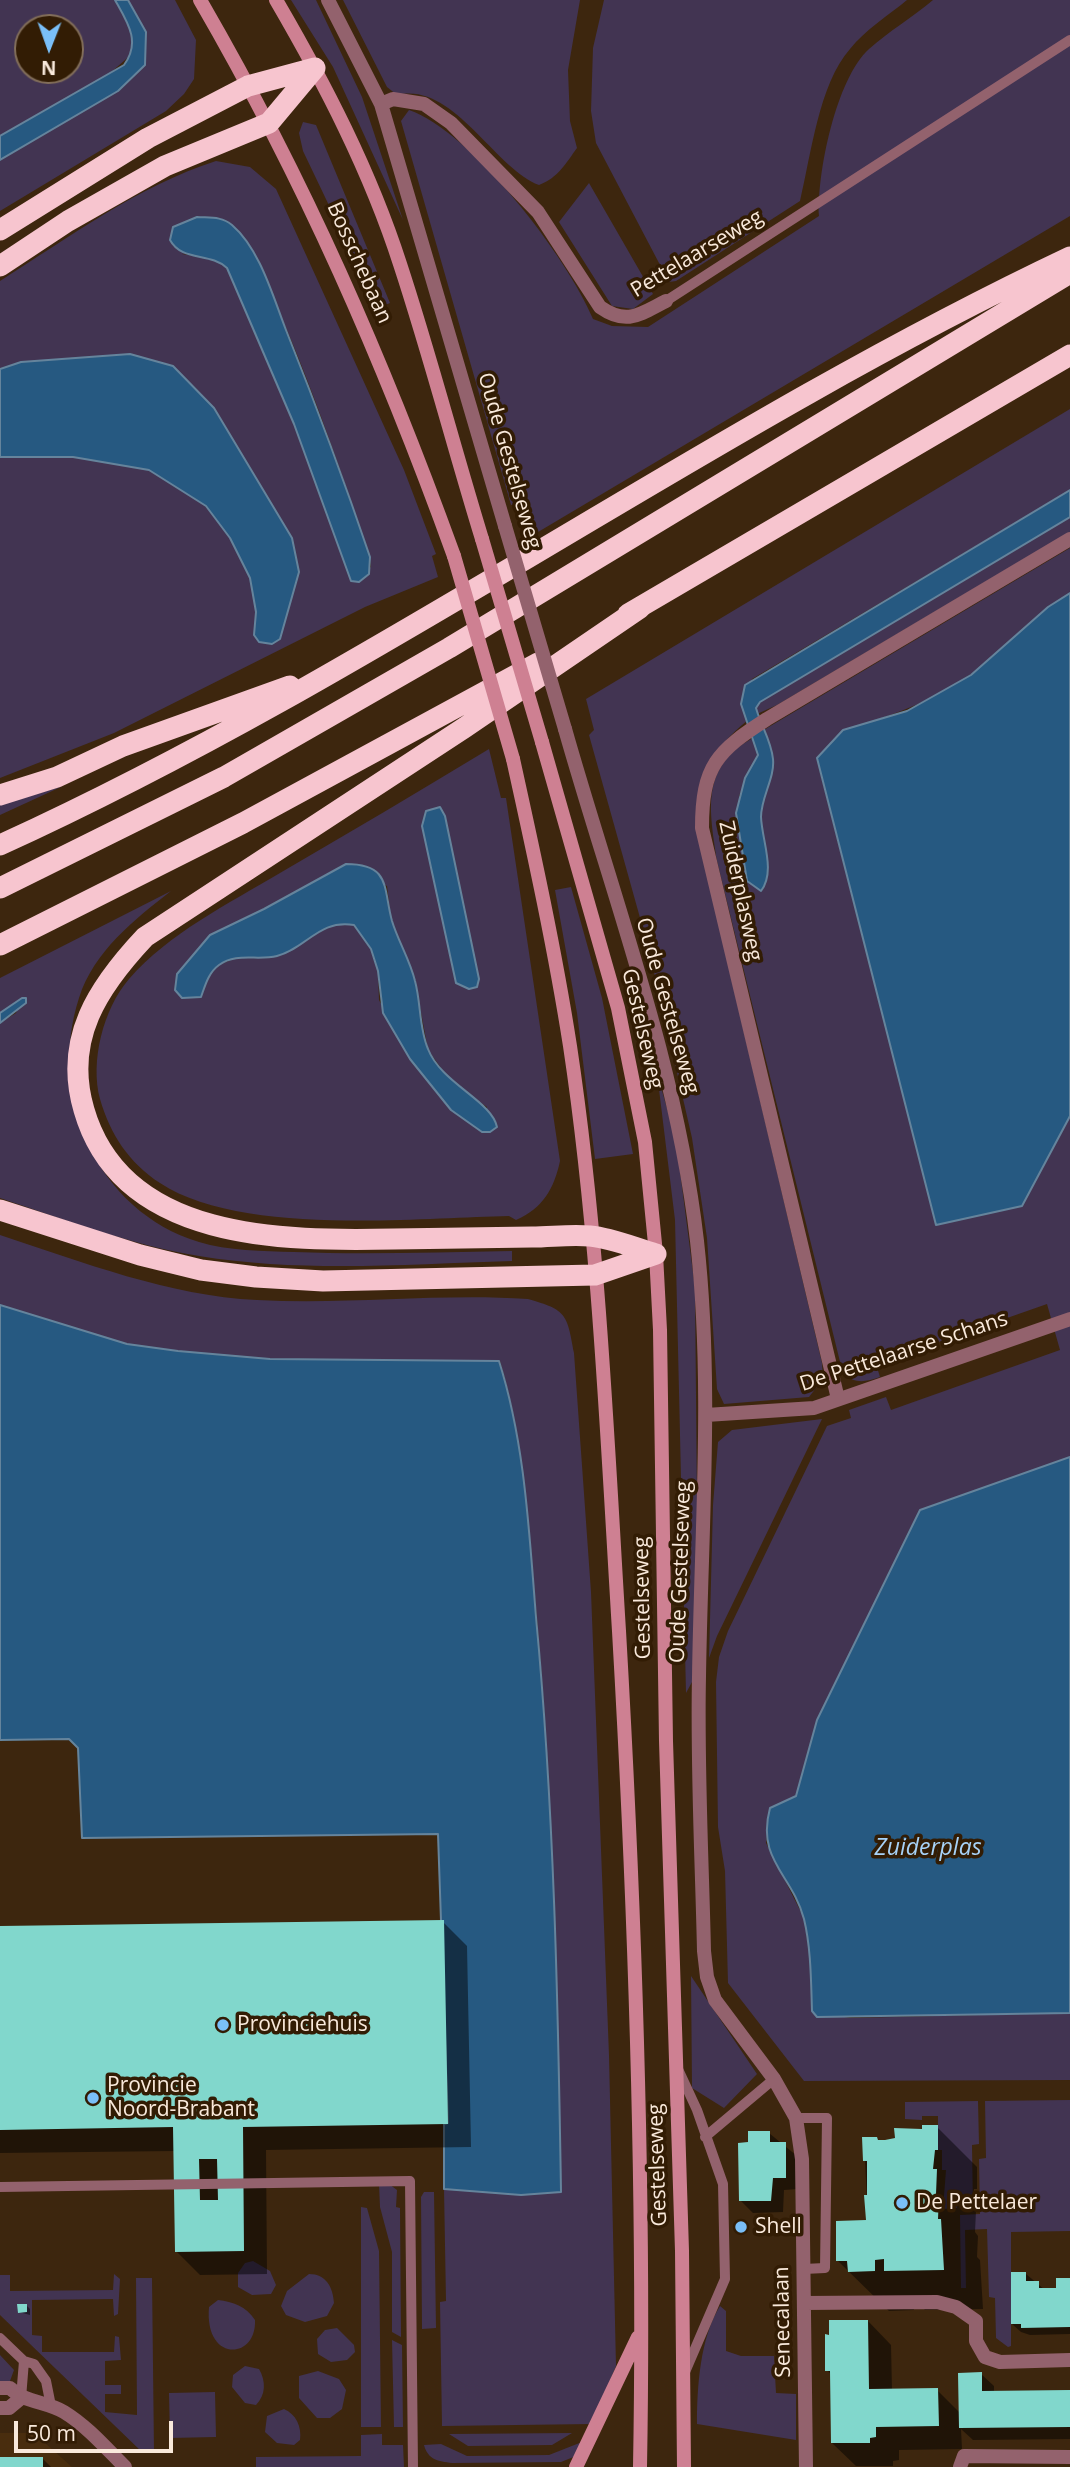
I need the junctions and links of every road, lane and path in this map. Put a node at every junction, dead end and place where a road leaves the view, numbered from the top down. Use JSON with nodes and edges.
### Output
{"nodes":[{"id":1,"x":200,"y":0,"type":"edge"},
{"id":2,"x":276,"y":0,"type":"edge"},
{"id":3,"x":328,"y":0,"type":"edge"},
{"id":4,"x":1070,"y":40,"type":"edge"},
{"id":5,"x":315,"y":68,"type":"junction"},
{"id":6,"x":248,"y":86,"type":"junction"},
{"id":7,"x":381,"y":104,"type":"junction"},
{"id":8,"x":269,"y":123,"type":"junction"},
{"id":9,"x":0,"y":230,"type":"edge"},
{"id":10,"x":1070,"y":257,"type":"edge"},
{"id":11,"x":0,"y":266,"type":"edge"},
{"id":12,"x":1070,"y":273,"type":"edge"},
{"id":13,"x":666,"y":301,"type":"joint"},
{"id":14,"x":1070,"y":355,"type":"edge"},
{"id":15,"x":1070,"y":539,"type":"edge"},
{"id":16,"x":640,"y":608,"type":"junction"},
{"id":17,"x":351,"y":664,"type":"junction"},
{"id":18,"x":542,"y":742,"type":"joint"},
{"id":19,"x":513,"y":759,"type":"joint"},
{"id":20,"x":0,"y":795,"type":"edge"},
{"id":21,"x":0,"y":845,"type":"edge"},
{"id":22,"x":0,"y":888,"type":"edge"},
{"id":23,"x":0,"y":945,"type":"edge"},
{"id":24,"x":0,"y":1210,"type":"edge"},
{"id":25,"x":591,"y":1236,"type":"junction"},
{"id":26,"x":656,"y":1254,"type":"junction"},
{"id":27,"x":595,"y":1275,"type":"junction"},
{"id":28,"x":1070,"y":1319,"type":"edge"},
{"id":29,"x":838,"y":1399,"type":"junction"},
{"id":30,"x":706,"y":1415,"type":"junction"},
{"id":31,"x":704,"y":1951,"type":"joint"},
{"id":32,"x":676,"y":2065,"type":"junction"},
{"id":33,"x":774,"y":2079,"type":"junction"},
{"id":34,"x":796,"y":2118,"type":"junction"},
{"id":35,"x":705,"y":2137,"type":"junction"},
{"id":36,"x":0,"y":2187,"type":"edge"},
{"id":37,"x":804,"y":2269,"type":"junction"},
{"id":38,"x":804,"y":2303,"type":"junction"},
{"id":39,"x":640,"y":2333,"type":"junction"},
{"id":40,"x":0,"y":2338,"type":"edge"},
{"id":41,"x":1070,"y":2360,"type":"edge"},
{"id":42,"x":24,"y":2361,"type":"junction"},
{"id":43,"x":683,"y":2378,"type":"junction"},
{"id":44,"x":0,"y":2388,"type":"edge"},
{"id":45,"x":21,"y":2398,"type":"junction"},
{"id":46,"x":51,"y":2406,"type":"junction"},
{"id":47,"x":0,"y":2408,"type":"edge"},
{"id":48,"x":1070,"y":2457,"type":"edge"},
{"id":49,"x":125,"y":2467,"type":"edge"},
{"id":50,"x":413,"y":2467,"type":"edge"},
{"id":51,"x":576,"y":2467,"type":"edge"},
{"id":52,"x":640,"y":2467,"type":"edge"},
{"id":53,"x":684,"y":2467,"type":"edge"},
{"id":54,"x":806,"y":2467,"type":"edge"},
{"id":55,"x":960,"y":2467,"type":"edge"}],
"edges":[{"from":1,"to":6,"type":"main road","name":"Bosschebaan"},
{"from":2,"to":5,"type":"main road","name":"Bosschebaan"},
{"from":3,"to":7,"type":"street"},
{"from":4,"to":13,"type":"lane","name":"Pettelaarseweg"},
{"from":5,"to":6,"type":"highway"},
{"from":5,"to":8,"type":"highway"},
{"from":5,"to":18,"type":"main road","name":"Bosschebaan","bridge":true},
{"from":6,"to":8,"type":"main road","name":"Bosschebaan"},
{"from":6,"to":9,"type":"highway"},
{"from":7,"to":13,"type":"street","name":"Pettelaarseweg"},
{"from":7,"to":30,"type":"street","name":"Oude Gestelseweg","bridge":true},
{"from":8,"to":11,"type":"highway"},
{"from":8,"to":19,"type":"main road","name":"Bosschebaan","bridge":true},
{"from":10,"to":17,"type":"highway"},
{"from":12,"to":22,"type":"highway"},
{"from":14,"to":16,"type":"highway"},
{"from":15,"to":29,"type":"street","name":"Zuiderplasweg"},
{"from":16,"to":23,"type":"highway"},
{"from":16,"to":25,"type":"highway"},
{"from":17,"to":20,"type":"highway"},
{"from":17,"to":21,"type":"highway"},
{"from":18,"to":26,"type":"main road","name":"Gestelseweg"},
{"from":19,"to":25,"type":"main road","name":"Gestelseweg"},
{"from":24,"to":27,"type":"highway"},
{"from":25,"to":26,"type":"highway"},
{"from":25,"to":27,"type":"main road","name":"Gestelseweg"},
{"from":26,"to":27,"type":"highway"},
{"from":26,"to":32,"type":"main road","name":"Gestelseweg"},
{"from":27,"to":39,"type":"main road","name":"Gestelseweg"},
{"from":28,"to":29,"type":"street","name":"De Pettelaarse Schans"},
{"from":29,"to":30,"type":"street","name":"De Pettelaarse Schans"},
{"from":30,"to":31,"type":"street","name":"Oude Gestelseweg"},
{"from":31,"to":33,"type":"street","name":"Senecalaan"},
{"from":32,"to":35,"type":"lane"},
{"from":32,"to":43,"type":"main road","name":"Gestelseweg"},
{"from":33,"to":34,"type":"street","name":"Senecalaan"},
{"from":33,"to":35,"type":"lane"},
{"from":34,"to":37,"type":"street","name":"Senecalaan"},
{"from":34,"to":37,"type":"lane"},
{"from":35,"to":43,"type":"lane"},
{"from":36,"to":50,"type":"lane"},
{"from":37,"to":38,"type":"street","name":"Senecalaan"},
{"from":38,"to":41,"type":"street"},
{"from":38,"to":54,"type":"street","name":"Senecalaan"},
{"from":39,"to":51,"type":"main road"},
{"from":39,"to":52,"type":"main road","name":"Gestelseweg"},
{"from":40,"to":42,"type":"lane"},
{"from":42,"to":45,"type":"lane"},
{"from":42,"to":46,"type":"lane"},
{"from":43,"to":53,"type":"main road","name":"Gestelseweg"},
{"from":44,"to":45,"type":"street"},
{"from":45,"to":46,"type":"street"},
{"from":45,"to":47,"type":"street"},
{"from":46,"to":49,"type":"street"},
{"from":48,"to":55,"type":"street"}]}
